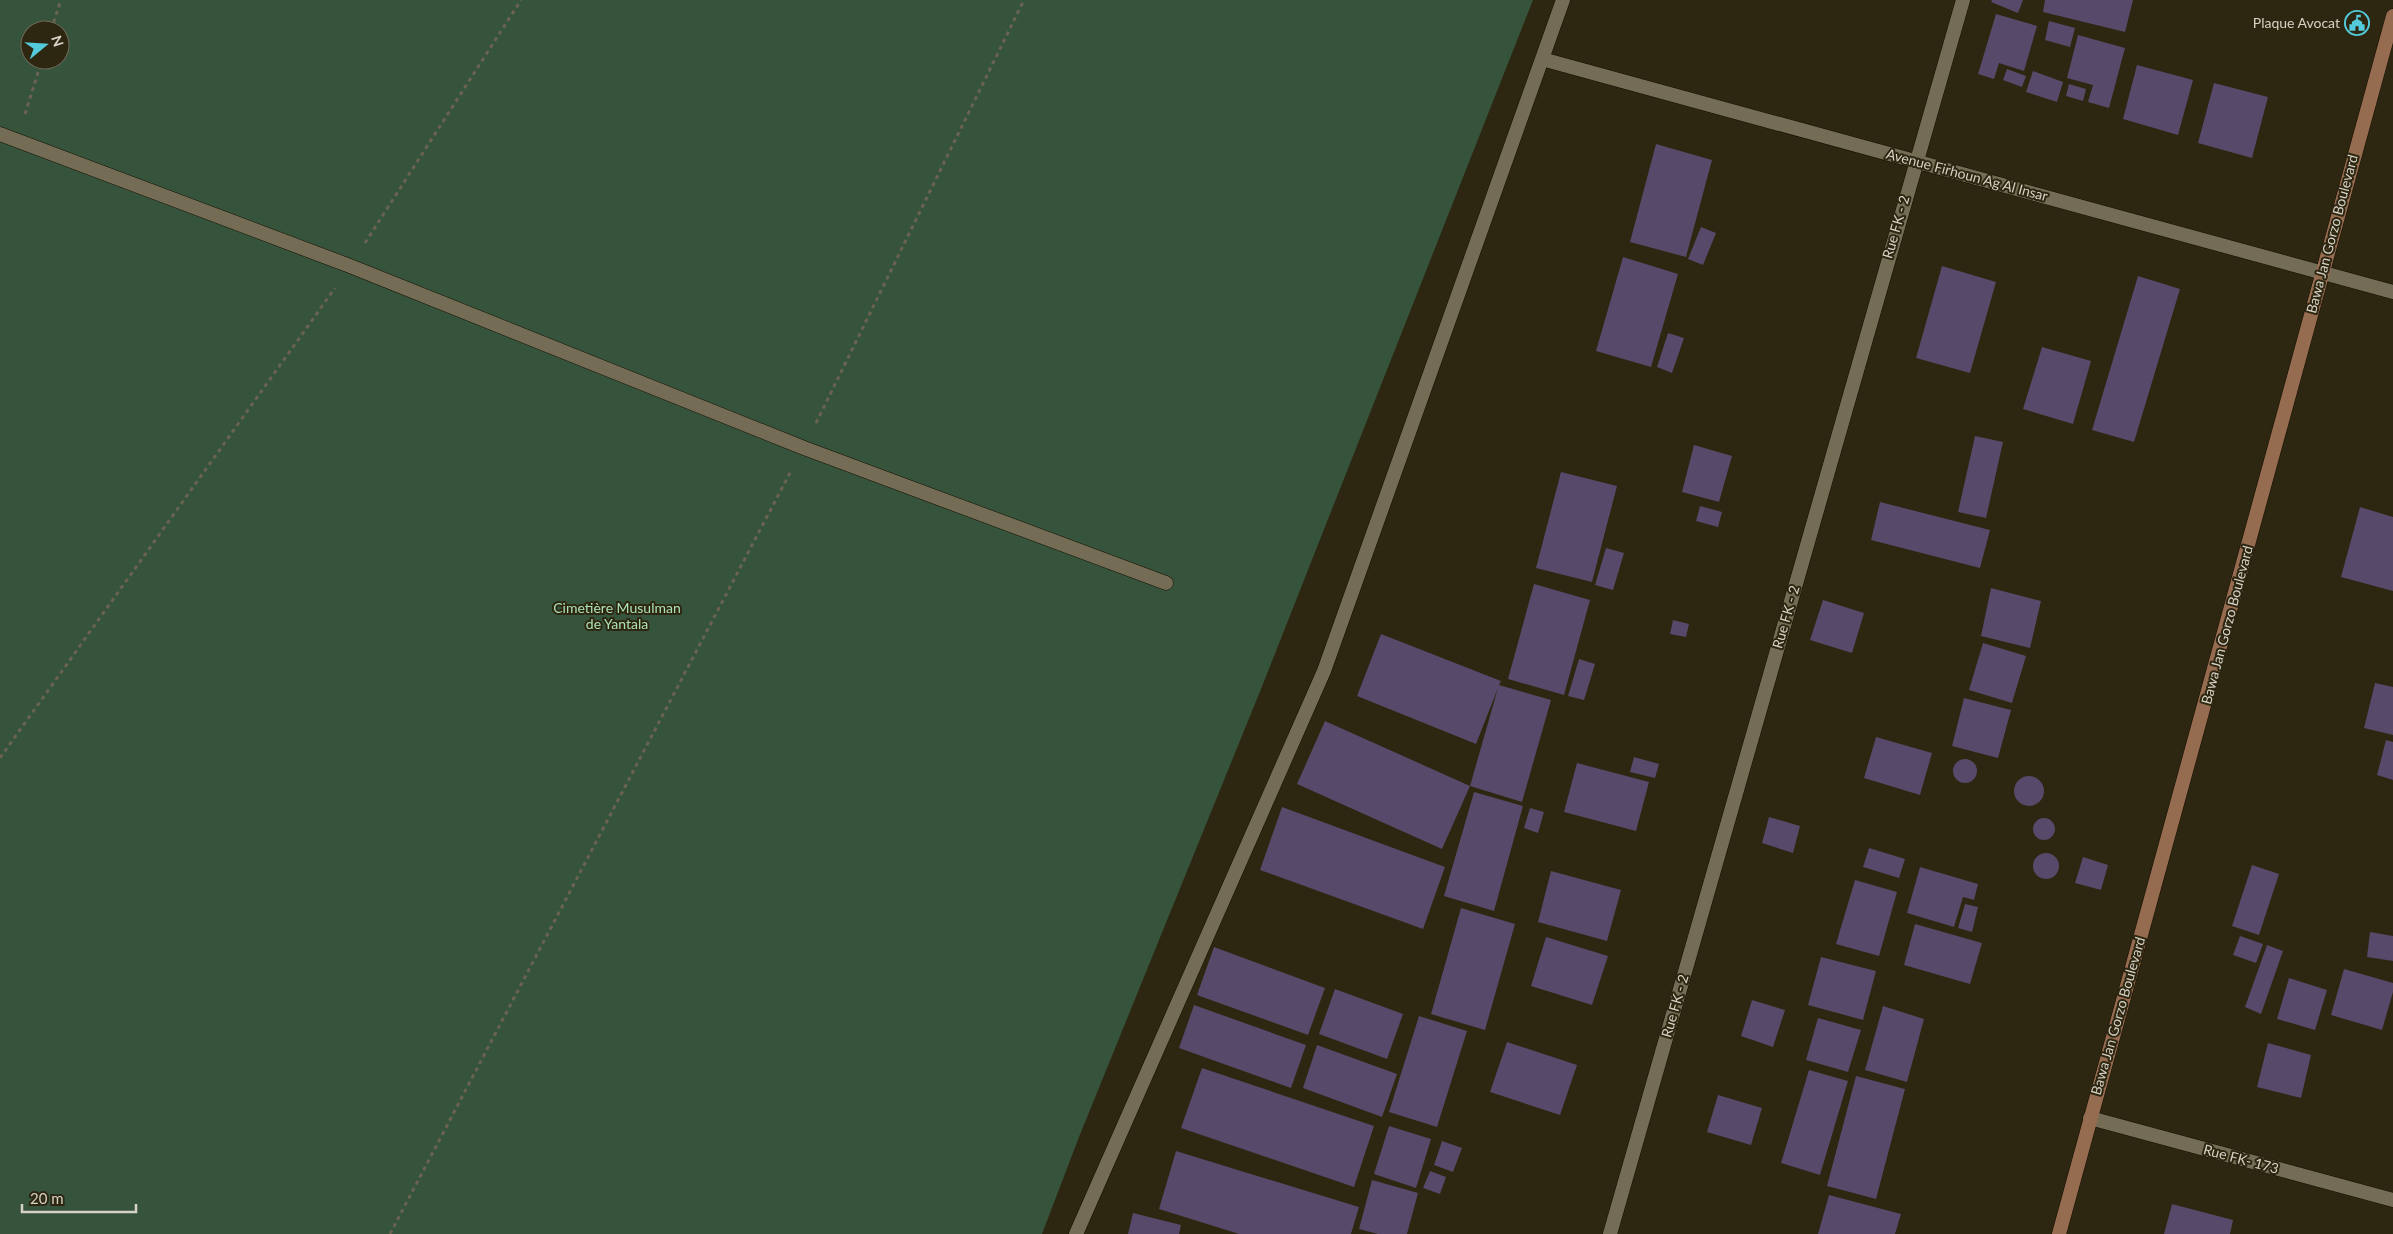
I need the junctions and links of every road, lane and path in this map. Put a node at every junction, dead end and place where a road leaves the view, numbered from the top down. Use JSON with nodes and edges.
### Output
{"nodes":[{"id":1,"x":61,"y":0,"type":"edge"},
{"id":2,"x":521,"y":0,"type":"edge"},
{"id":3,"x":1024,"y":0,"type":"edge"},
{"id":4,"x":1562,"y":0,"type":"edge"},
{"id":5,"x":1963,"y":0,"type":"edge"},
{"id":6,"x":2393,"y":16,"type":"edge"},
{"id":7,"x":54,"y":20,"type":"edge"},
{"id":8,"x":1542,"y":59,"type":"junction"},
{"id":9,"x":39,"y":70,"type":"edge"},
{"id":10,"x":0,"y":134,"type":"edge"},
{"id":11,"x":17,"y":140,"type":"junction"},
{"id":12,"x":1915,"y":161,"type":"junction"},
{"id":13,"x":350,"y":266,"type":"junction"},
{"id":14,"x":2321,"y":273,"type":"junction"},
{"id":15,"x":2393,"y":292,"type":"edge"},
{"id":16,"x":804,"y":448,"type":"junction"},
{"id":17,"x":1166,"y":583,"type":"dead end"},
{"id":18,"x":0,"y":758,"type":"edge"},
{"id":19,"x":2090,"y":1118,"type":"junction"},
{"id":20,"x":2393,"y":1200,"type":"edge"},
{"id":21,"x":390,"y":1234,"type":"edge"},
{"id":22,"x":1076,"y":1234,"type":"edge"},
{"id":23,"x":1610,"y":1234,"type":"edge"},
{"id":24,"x":2058,"y":1234,"type":"edge"}],
"edges":[{"from":1,"to":7,"type":"path"},
{"from":2,"to":13,"type":"path"},
{"from":3,"to":16,"type":"path"},
{"from":4,"to":8,"type":"street"},
{"from":5,"to":12,"type":"street","name":"Rue FK - 2"},
{"from":6,"to":14,"type":"main road","name":"Bawa Jan Gorzo Boulevard"},
{"from":8,"to":12,"type":"street","name":"Avenue Firhoun Ag Al Insar"},
{"from":8,"to":22,"type":"street"},
{"from":9,"to":11,"type":"path"},
{"from":10,"to":11,"type":"street"},
{"from":11,"to":13,"type":"street"},
{"from":12,"to":14,"type":"street","name":"Avenue Firhoun Ag Al Insar"},
{"from":12,"to":23,"type":"street","name":"Rue FK - 2"},
{"from":13,"to":16,"type":"street"},
{"from":13,"to":18,"type":"path"},
{"from":14,"to":15,"type":"street","name":"Avenue Firhoun Ag Al Insar"},
{"from":14,"to":19,"type":"main road","name":"Bawa Jan Gorzo Boulevard"},
{"from":16,"to":17,"type":"street"},
{"from":16,"to":21,"type":"path"},
{"from":19,"to":20,"type":"street","name":"Rue FK- 173"},
{"from":19,"to":24,"type":"main road","name":"Bawa Jan Gorzo Boulevard"}]}
